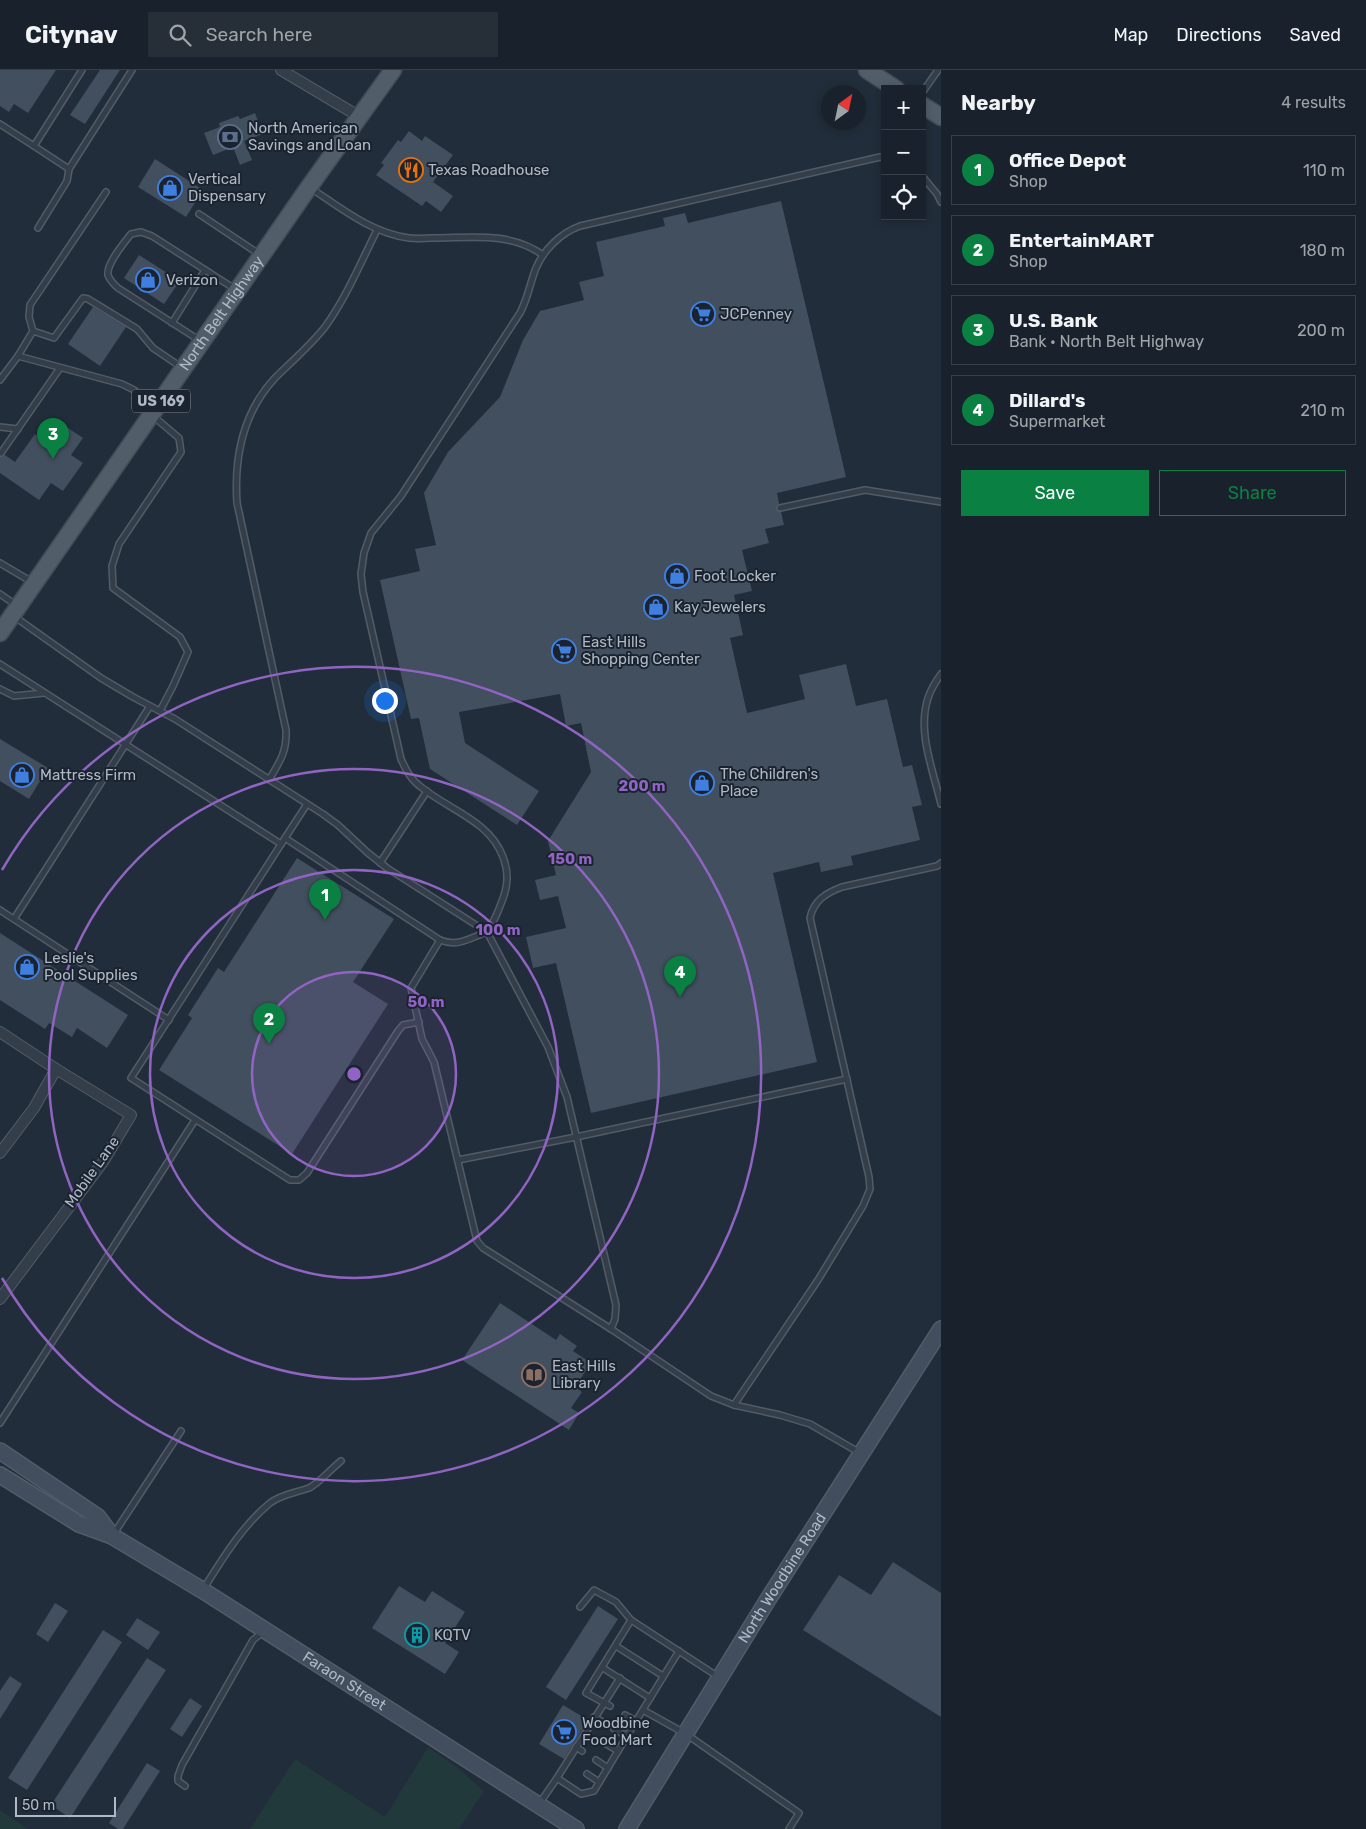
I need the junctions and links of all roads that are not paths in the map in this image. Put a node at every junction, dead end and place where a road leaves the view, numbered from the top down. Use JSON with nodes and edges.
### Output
{"nodes":[{"id":1,"x":82,"y":70,"type":"edge"},
{"id":2,"x":132,"y":70,"type":"edge"},
{"id":3,"x":281,"y":70,"type":"edge"},
{"id":4,"x":393,"y":70,"type":"edge"},
{"id":5,"x":867,"y":70,"type":"edge"},
{"id":6,"x":938,"y":70,"type":"edge"},
{"id":7,"x":890,"y":85,"type":"edge"},
{"id":8,"x":926,"y":88,"type":"edge"},
{"id":9,"x":926,"y":108,"type":"edge"},
{"id":10,"x":360,"y":117,"type":"junction"},
{"id":11,"x":941,"y":117,"type":"edge"},
{"id":12,"x":0,"y":124,"type":"edge"},
{"id":13,"x":34,"y":146,"type":"junction"},
{"id":14,"x":881,"y":157,"type":"edge"},
{"id":15,"x":69,"y":169,"type":"junction"},
{"id":16,"x":926,"y":181,"type":"edge"},
{"id":17,"x":309,"y":187,"type":"junction"},
{"id":18,"x":106,"y":192,"type":"dead end"},
{"id":19,"x":941,"y":202,"type":"edge"},
{"id":20,"x":199,"y":214,"type":"dead end"},
{"id":21,"x":38,"y":228,"type":"dead end"},
{"id":22,"x":377,"y":230,"type":"junction"},
{"id":23,"x":543,"y":255,"type":"junction"},
{"id":24,"x":262,"y":256,"type":"junction"},
{"id":25,"x":205,"y":270,"type":"junction"},
{"id":26,"x":237,"y":291,"type":"junction"},
{"id":27,"x":172,"y":323,"type":"junction"},
{"id":28,"x":33,"y":331,"type":"junction"},
{"id":29,"x":202,"y":342,"type":"junction"},
{"id":30,"x":18,"y":356,"type":"junction"},
{"id":31,"x":60,"y":368,"type":"junction"},
{"id":32,"x":183,"y":368,"type":"junction"},
{"id":33,"x":0,"y":380,"type":"edge"},
{"id":34,"x":154,"y":411,"type":"junction"},
{"id":35,"x":0,"y":427,"type":"edge"},
{"id":36,"x":18,"y":429,"type":"junction"},
{"id":37,"x":1,"y":453,"type":"dead end"},
{"id":38,"x":941,"y":502,"type":"edge"},
{"id":39,"x":780,"y":508,"type":"dead end"},
{"id":40,"x":0,"y":563,"type":"edge"},
{"id":41,"x":34,"y":584,"type":"junction"},
{"id":42,"x":0,"y":594,"type":"edge"},
{"id":43,"x":15,"y":611,"type":"junction"},
{"id":44,"x":0,"y":633,"type":"edge"},
{"id":45,"x":0,"y":664,"type":"edge"},
{"id":46,"x":941,"y":674,"type":"edge"},
{"id":47,"x":0,"y":689,"type":"edge"},
{"id":48,"x":44,"y":693,"type":"junction"},
{"id":49,"x":150,"y":706,"type":"junction"},
{"id":50,"x":160,"y":711,"type":"junction"},
{"id":51,"x":126,"y":745,"type":"junction"},
{"id":52,"x":269,"y":780,"type":"junction"},
{"id":53,"x":428,"y":792,"type":"junction"},
{"id":54,"x":307,"y":804,"type":"junction"},
{"id":55,"x":941,"y":804,"type":"edge"},
{"id":56,"x":285,"y":838,"type":"junction"},
{"id":57,"x":281,"y":844,"type":"junction"},
{"id":58,"x":380,"y":863,"type":"junction"},
{"id":59,"x":941,"y":863,"type":"edge"},
{"id":60,"x":0,"y":910,"type":"edge"},
{"id":61,"x":14,"y":920,"type":"junction"},
{"id":62,"x":487,"y":932,"type":"junction"},
{"id":63,"x":440,"y":940,"type":"junction"},
{"id":64,"x":169,"y":1020,"type":"junction"},
{"id":65,"x":418,"y":1022,"type":"junction"},
{"id":66,"x":0,"y":1032,"type":"edge"},
{"id":67,"x":56,"y":1069,"type":"junction"},
{"id":68,"x":847,"y":1079,"type":"junction"},
{"id":69,"x":195,"y":1120,"type":"junction"},
{"id":70,"x":576,"y":1137,"type":"junction"},
{"id":71,"x":0,"y":1153,"type":"edge"},
{"id":72,"x":458,"y":1160,"type":"junction"},
{"id":73,"x":0,"y":1299,"type":"edge"},
{"id":74,"x":611,"y":1329,"type":"junction"},
{"id":75,"x":941,"y":1329,"type":"edge"},
{"id":76,"x":734,"y":1405,"type":"junction"},
{"id":77,"x":0,"y":1423,"type":"edge"},
{"id":78,"x":181,"y":1431,"type":"dead end"},
{"id":79,"x":0,"y":1451,"type":"edge"},
{"id":80,"x":861,"y":1454,"type":"junction"},
{"id":81,"x":341,"y":1461,"type":"dead end"},
{"id":82,"x":0,"y":1475,"type":"edge"},
{"id":83,"x":112,"y":1536,"type":"junction"},
{"id":84,"x":202,"y":1590,"type":"junction"},
{"id":85,"x":580,"y":1608,"type":"dead end"},
{"id":86,"x":631,"y":1620,"type":"junction"},
{"id":87,"x":265,"y":1630,"type":"junction"},
{"id":88,"x":616,"y":1646,"type":"junction"},
{"id":89,"x":679,"y":1651,"type":"junction"},
{"id":90,"x":603,"y":1668,"type":"junction"},
{"id":91,"x":663,"y":1676,"type":"junction"},
{"id":92,"x":620,"y":1678,"type":"junction"},
{"id":93,"x":720,"y":1678,"type":"junction"},
{"id":94,"x":650,"y":1698,"type":"junction"},
{"id":95,"x":604,"y":1702,"type":"junction"},
{"id":96,"x":610,"y":1706,"type":"dead end"},
{"id":97,"x":643,"y":1710,"type":"junction"},
{"id":98,"x":625,"y":1715,"type":"dead end"},
{"id":99,"x":594,"y":1717,"type":"junction"},
{"id":100,"x":601,"y":1721,"type":"dead end"},
{"id":101,"x":636,"y":1721,"type":"junction"},
{"id":102,"x":614,"y":1729,"type":"dead end"},
{"id":103,"x":586,"y":1731,"type":"junction"},
{"id":104,"x":686,"y":1734,"type":"junction"},
{"id":105,"x":592,"y":1735,"type":"dead end"},
{"id":106,"x":627,"y":1736,"type":"junction"},
{"id":107,"x":605,"y":1743,"type":"dead end"},
{"id":108,"x":576,"y":1747,"type":"junction"},
{"id":109,"x":582,"y":1751,"type":"dead end"},
{"id":110,"x":618,"y":1751,"type":"junction"},
{"id":111,"x":596,"y":1760,"type":"dead end"},
{"id":112,"x":567,"y":1761,"type":"junction"},
{"id":113,"x":573,"y":1765,"type":"dead end"},
{"id":114,"x":608,"y":1768,"type":"junction"},
{"id":115,"x":587,"y":1774,"type":"dead end"},
{"id":116,"x":557,"y":1778,"type":"junction"},
{"id":117,"x":599,"y":1782,"type":"junction"},
{"id":118,"x":185,"y":1786,"type":"dead end"},
{"id":119,"x":539,"y":1805,"type":"junction"},
{"id":120,"x":576,"y":1829,"type":"edge"},
{"id":121,"x":627,"y":1829,"type":"edge"},
{"id":122,"x":790,"y":1829,"type":"edge"}],
"edges":[{"from":1,"to":13,"type":"lane"},
{"from":2,"to":15,"type":"lane"},
{"from":3,"to":10,"type":"street"},
{"from":4,"to":10,"type":"main road","name":"North Belt Highway","number":"US 169"},
{"from":5,"to":7,"type":"main road"},
{"from":6,"to":8,"type":"lane"},
{"from":9,"to":11,"type":"main road"},
{"from":10,"to":17,"type":"main road","name":"North Belt Highway","number":"US 169"},
{"from":12,"to":13,"type":"lane"},
{"from":13,"to":15,"type":"lane"},
{"from":14,"to":23,"type":"lane"},
{"from":15,"to":21,"type":"lane"},
{"from":16,"to":19,"type":"lane"},
{"from":17,"to":22,"type":"lane"},
{"from":17,"to":24,"type":"main road","name":"North Belt Highway","number":"US 169"},
{"from":18,"to":28,"type":"lane"},
{"from":20,"to":24,"type":"lane"},
{"from":22,"to":23,"type":"lane"},
{"from":22,"to":52,"type":"lane"},
{"from":23,"to":53,"type":"lane"},
{"from":24,"to":26,"type":"main road","name":"North Belt Highway","number":"US 169"},
{"from":25,"to":26,"type":"lane"},
{"from":25,"to":27,"type":"lane"},
{"from":25,"to":27,"type":"lane"},
{"from":26,"to":29,"type":"main road","name":"North Belt Highway","number":"US 169"},
{"from":27,"to":29,"type":"lane"},
{"from":28,"to":30,"type":"lane"},
{"from":28,"to":32,"type":"lane"},
{"from":29,"to":32,"type":"main road","name":"North Belt Highway","number":"US 169"},
{"from":30,"to":31,"type":"lane"},
{"from":30,"to":33,"type":"lane"},
{"from":31,"to":34,"type":"lane"},
{"from":31,"to":36,"type":"lane"},
{"from":32,"to":34,"type":"main road","name":"North Belt Highway","number":"US 169"},
{"from":34,"to":41,"type":"main road","name":"North Belt Highway","number":"US 169"},
{"from":34,"to":50,"type":"lane"},
{"from":35,"to":36,"type":"lane"},
{"from":36,"to":37,"type":"lane"},
{"from":38,"to":39,"type":"lane"},
{"from":40,"to":41,"type":"lane"},
{"from":41,"to":43,"type":"main road","name":"North Belt Highway","number":"US 169"},
{"from":42,"to":43,"type":"lane"},
{"from":43,"to":44,"type":"main road","name":"North Belt Highway","number":"US 169"},
{"from":43,"to":49,"type":"lane"},
{"from":45,"to":48,"type":"lane"},
{"from":46,"to":55,"type":"lane"},
{"from":47,"to":48,"type":"lane"},
{"from":48,"to":51,"type":"lane"},
{"from":49,"to":50,"type":"lane"},
{"from":49,"to":51,"type":"lane"},
{"from":50,"to":52,"type":"lane"},
{"from":51,"to":57,"type":"lane"},
{"from":51,"to":61,"type":"lane"},
{"from":52,"to":54,"type":"lane"},
{"from":53,"to":58,"type":"lane"},
{"from":53,"to":62,"type":"lane"},
{"from":54,"to":56,"type":"lane"},
{"from":54,"to":58,"type":"lane"},
{"from":56,"to":57,"type":"lane"},
{"from":56,"to":63,"type":"lane"},
{"from":57,"to":64,"type":"lane"},
{"from":58,"to":62,"type":"lane"},
{"from":59,"to":68,"type":"lane"},
{"from":60,"to":61,"type":"lane"},
{"from":61,"to":64,"type":"lane"},
{"from":62,"to":63,"type":"lane"},
{"from":62,"to":70,"type":"lane"},
{"from":63,"to":65,"type":"lane"},
{"from":64,"to":69,"type":"lane"},
{"from":65,"to":69,"type":"lane"},
{"from":65,"to":72,"type":"lane"},
{"from":66,"to":67,"type":"street","name":"Mobile Lane"},
{"from":67,"to":71,"type":"street"},
{"from":67,"to":73,"type":"street","name":"Mobile Lane"},
{"from":68,"to":70,"type":"lane"},
{"from":68,"to":76,"type":"lane"},
{"from":69,"to":77,"type":"lane"},
{"from":70,"to":72,"type":"lane"},
{"from":70,"to":74,"type":"lane"},
{"from":72,"to":74,"type":"lane"},
{"from":74,"to":76,"type":"lane"},
{"from":75,"to":80,"type":"main road","name":"North Woodbine Road"},
{"from":76,"to":80,"type":"lane"},
{"from":78,"to":83,"type":"lane"},
{"from":79,"to":83,"type":"main road","name":"Faraon Street"},
{"from":80,"to":93,"type":"main road","name":"North Woodbine Road"},
{"from":81,"to":84,"type":"lane"},
{"from":82,"to":83,"type":"main road","name":"Faraon Street"},
{"from":83,"to":84,"type":"main road","name":"Faraon Street"},
{"from":84,"to":87,"type":"main road","name":"Faraon Street"},
{"from":85,"to":86,"type":"lane"},
{"from":86,"to":88,"type":"lane"},
{"from":86,"to":89,"type":"lane"},
{"from":87,"to":118,"type":"lane"},
{"from":87,"to":119,"type":"main road","name":"Faraon Street"},
{"from":88,"to":90,"type":"lane"},
{"from":88,"to":91,"type":"lane"},
{"from":89,"to":91,"type":"lane"},
{"from":89,"to":93,"type":"lane"},
{"from":90,"to":92,"type":"lane"},
{"from":90,"to":95,"type":"lane"},
{"from":91,"to":94,"type":"lane"},
{"from":92,"to":94,"type":"lane"},
{"from":92,"to":95,"type":"lane"},
{"from":93,"to":104,"type":"main road","name":"North Woodbine Road"},
{"from":94,"to":97,"type":"lane"},
{"from":95,"to":96,"type":"lane"},
{"from":95,"to":99,"type":"lane"},
{"from":97,"to":101,"type":"lane"},
{"from":97,"to":104,"type":"lane"},
{"from":98,"to":101,"type":"lane"},
{"from":99,"to":100,"type":"lane"},
{"from":99,"to":103,"type":"lane"},
{"from":101,"to":106,"type":"lane"},
{"from":102,"to":106,"type":"lane"},
{"from":103,"to":105,"type":"lane"},
{"from":103,"to":108,"type":"lane"},
{"from":104,"to":121,"type":"main road","name":"North Woodbine Road"},
{"from":104,"to":122,"type":"lane"},
{"from":106,"to":110,"type":"lane"},
{"from":107,"to":110,"type":"lane"},
{"from":108,"to":109,"type":"lane"},
{"from":108,"to":112,"type":"lane"},
{"from":110,"to":114,"type":"lane"},
{"from":111,"to":114,"type":"lane"},
{"from":112,"to":113,"type":"lane"},
{"from":112,"to":116,"type":"lane"},
{"from":114,"to":117,"type":"lane"},
{"from":115,"to":117,"type":"lane"},
{"from":116,"to":117,"type":"lane"},
{"from":116,"to":119,"type":"lane"},
{"from":119,"to":120,"type":"main road","name":"Faraon Street"}]}
